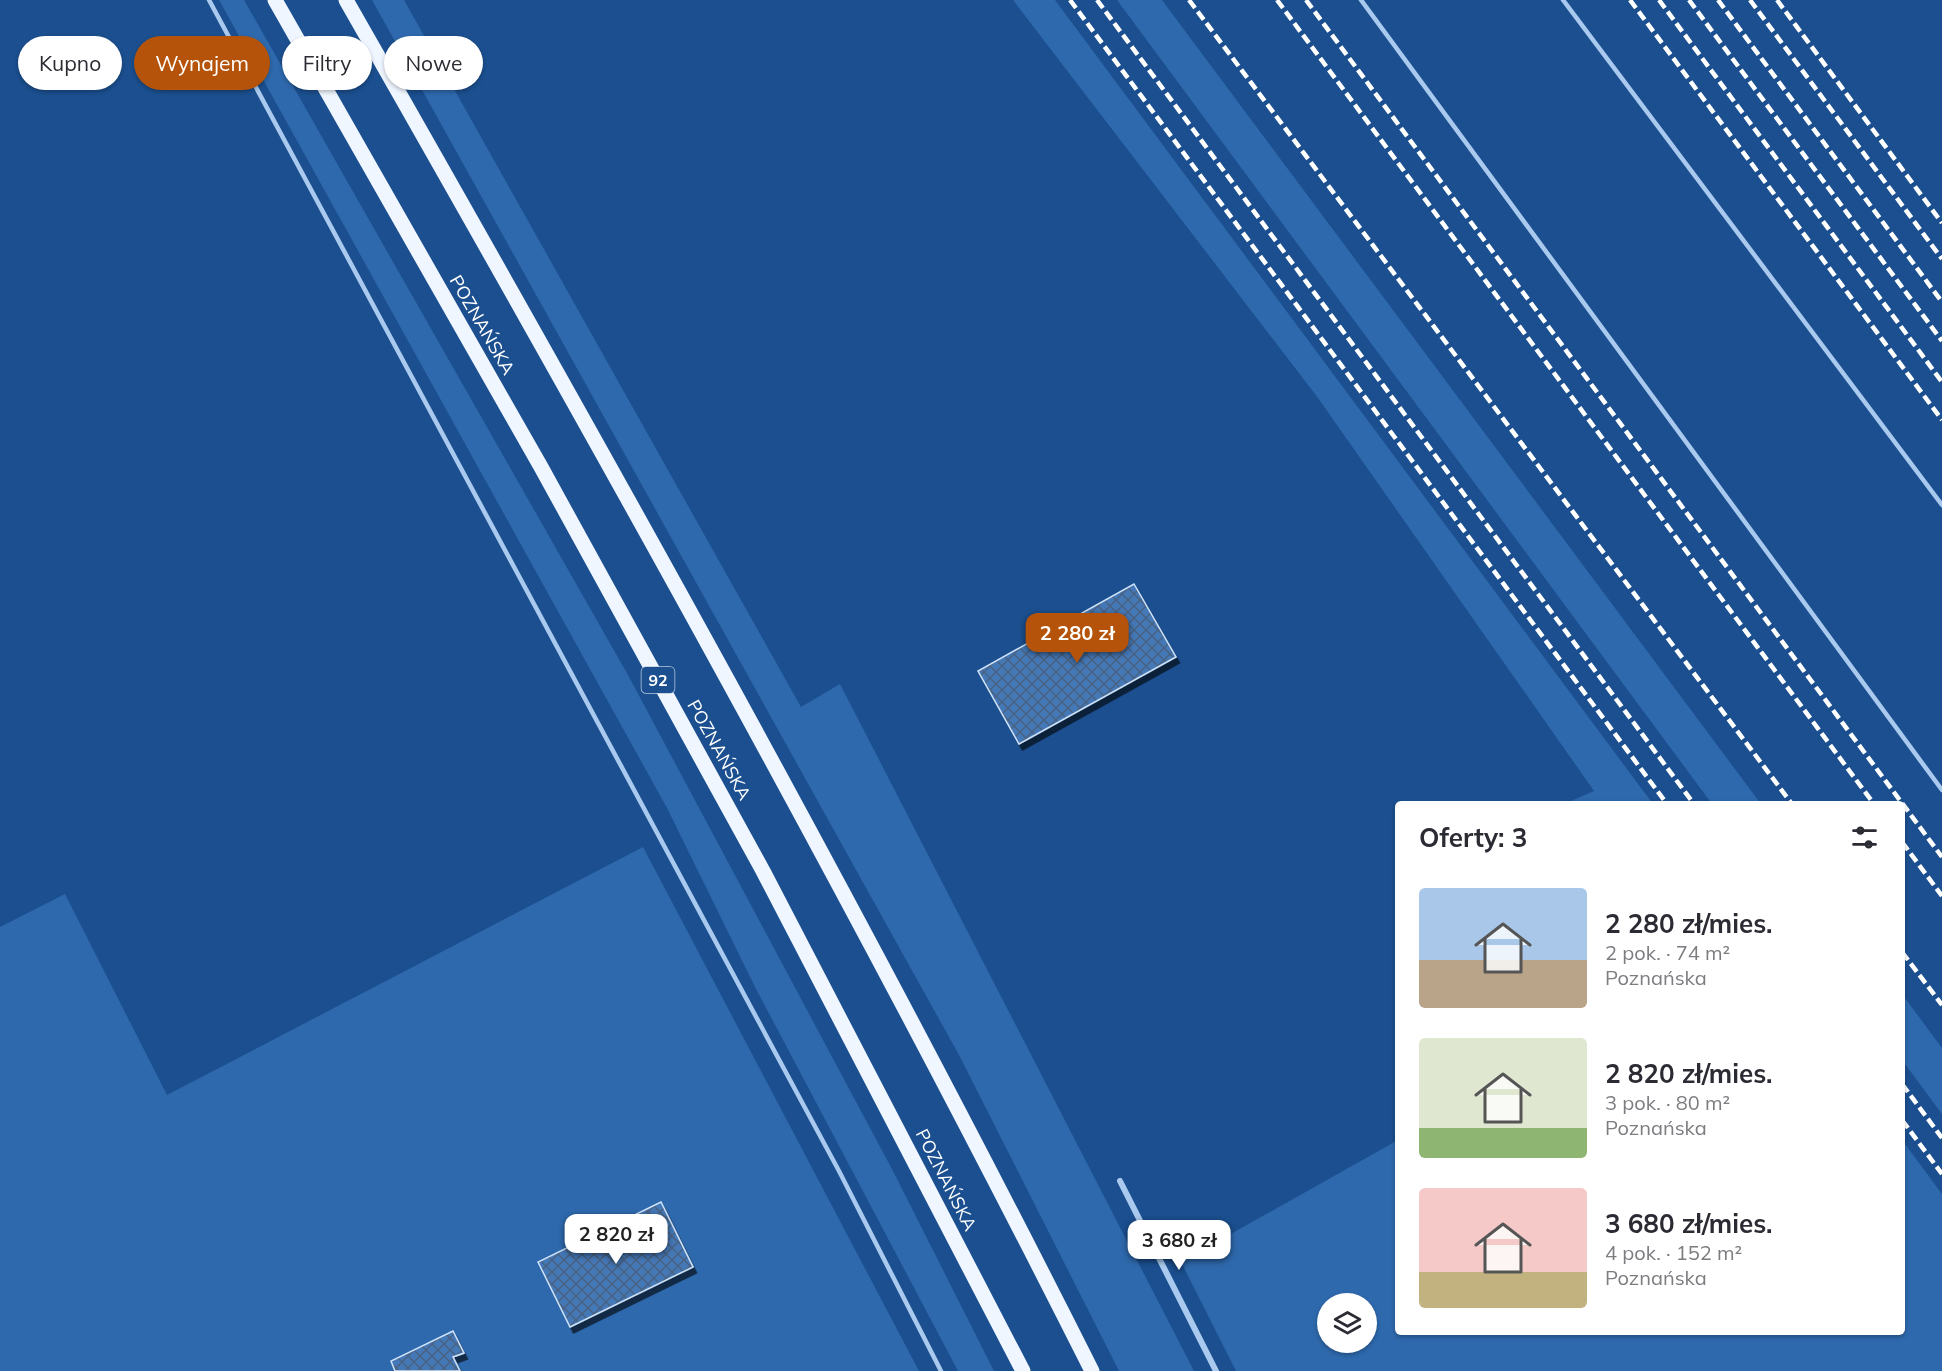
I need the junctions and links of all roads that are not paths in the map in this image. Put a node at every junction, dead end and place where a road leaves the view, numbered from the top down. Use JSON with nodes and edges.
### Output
{"nodes":[{"id":1,"x":209,"y":0,"type":"edge"},
{"id":2,"x":275,"y":0,"type":"edge"},
{"id":3,"x":346,"y":0,"type":"edge"},
{"id":4,"x":1361,"y":0,"type":"edge"},
{"id":5,"x":1563,"y":0,"type":"edge"},
{"id":6,"x":1942,"y":505,"type":"edge"},
{"id":7,"x":1942,"y":790,"type":"edge"},
{"id":8,"x":1120,"y":1181,"type":"dead end"},
{"id":9,"x":941,"y":1371,"type":"edge"},
{"id":10,"x":1023,"y":1371,"type":"edge"},
{"id":11,"x":1092,"y":1371,"type":"edge"},
{"id":12,"x":1216,"y":1371,"type":"edge"}],
"edges":[{"from":1,"to":9,"type":"lane"},
{"from":2,"to":10,"type":"main road","name":"POZNAŃSKA","number":"92"},
{"from":3,"to":11,"type":"main road"},
{"from":4,"to":7,"type":"lane"},
{"from":5,"to":6,"type":"lane"},
{"from":8,"to":12,"type":"street"}]}
